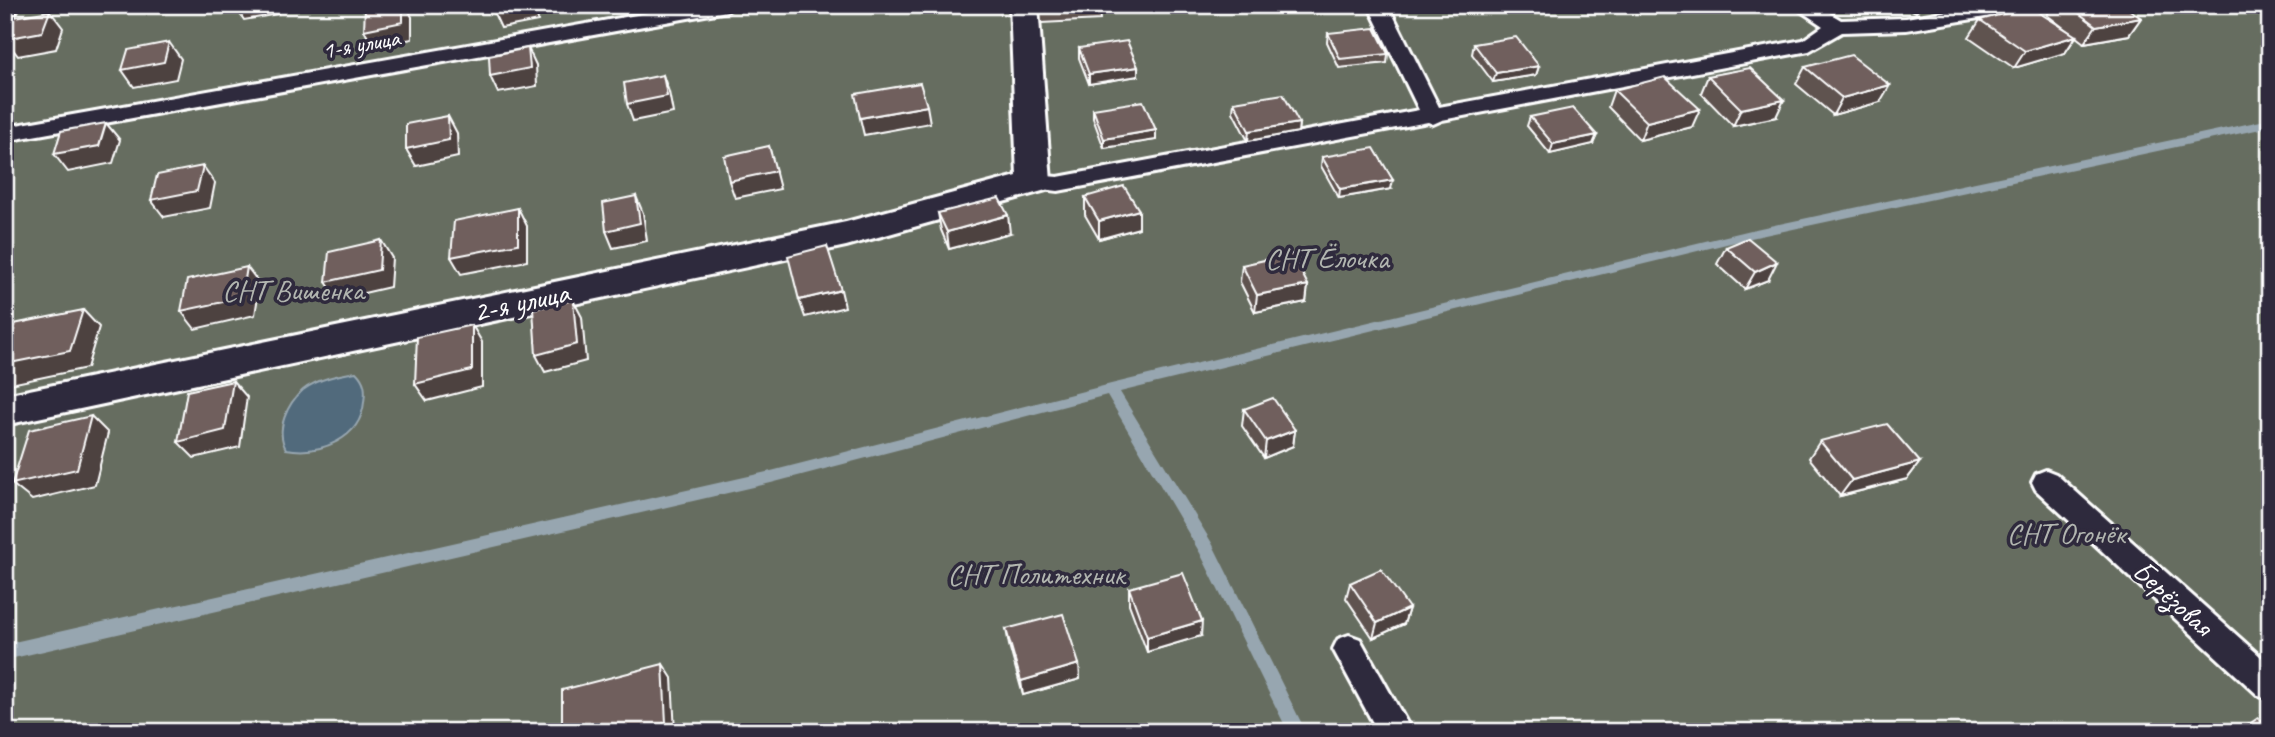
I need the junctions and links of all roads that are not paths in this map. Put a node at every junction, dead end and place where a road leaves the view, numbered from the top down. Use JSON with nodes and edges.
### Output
{"nodes":[{"id":1,"x":727,"y":5,"type":"edge"},
{"id":2,"x":1024,"y":5,"type":"edge"},
{"id":3,"x":1378,"y":5,"type":"edge"},
{"id":4,"x":1802,"y":5,"type":"edge"},
{"id":5,"x":2022,"y":5,"type":"edge"},
{"id":6,"x":1837,"y":26,"type":"junction"},
{"id":7,"x":1433,"y":117,"type":"junction"},
{"id":8,"x":5,"y":134,"type":"edge"},
{"id":9,"x":1034,"y":182,"type":"junction"},
{"id":10,"x":5,"y":410,"type":"edge"},
{"id":11,"x":2046,"y":482,"type":"dead end"},
{"id":12,"x":1349,"y":649,"type":"dead end"},
{"id":13,"x":2270,"y":686,"type":"edge"},
{"id":14,"x":1396,"y":732,"type":"edge"}],
"edges":[{"from":1,"to":8,"type":"lane","name":"1-я улица"},
{"from":2,"to":9,"type":"street"},
{"from":3,"to":7,"type":"lane"},
{"from":4,"to":6,"type":"lane"},
{"from":5,"to":6,"type":"lane"},
{"from":6,"to":7,"type":"lane"},
{"from":7,"to":9,"type":"lane"},
{"from":9,"to":10,"type":"street","name":"2-я улица"},
{"from":11,"to":13,"type":"lane","name":"Берёзовая"},
{"from":12,"to":14,"type":"lane"}]}
